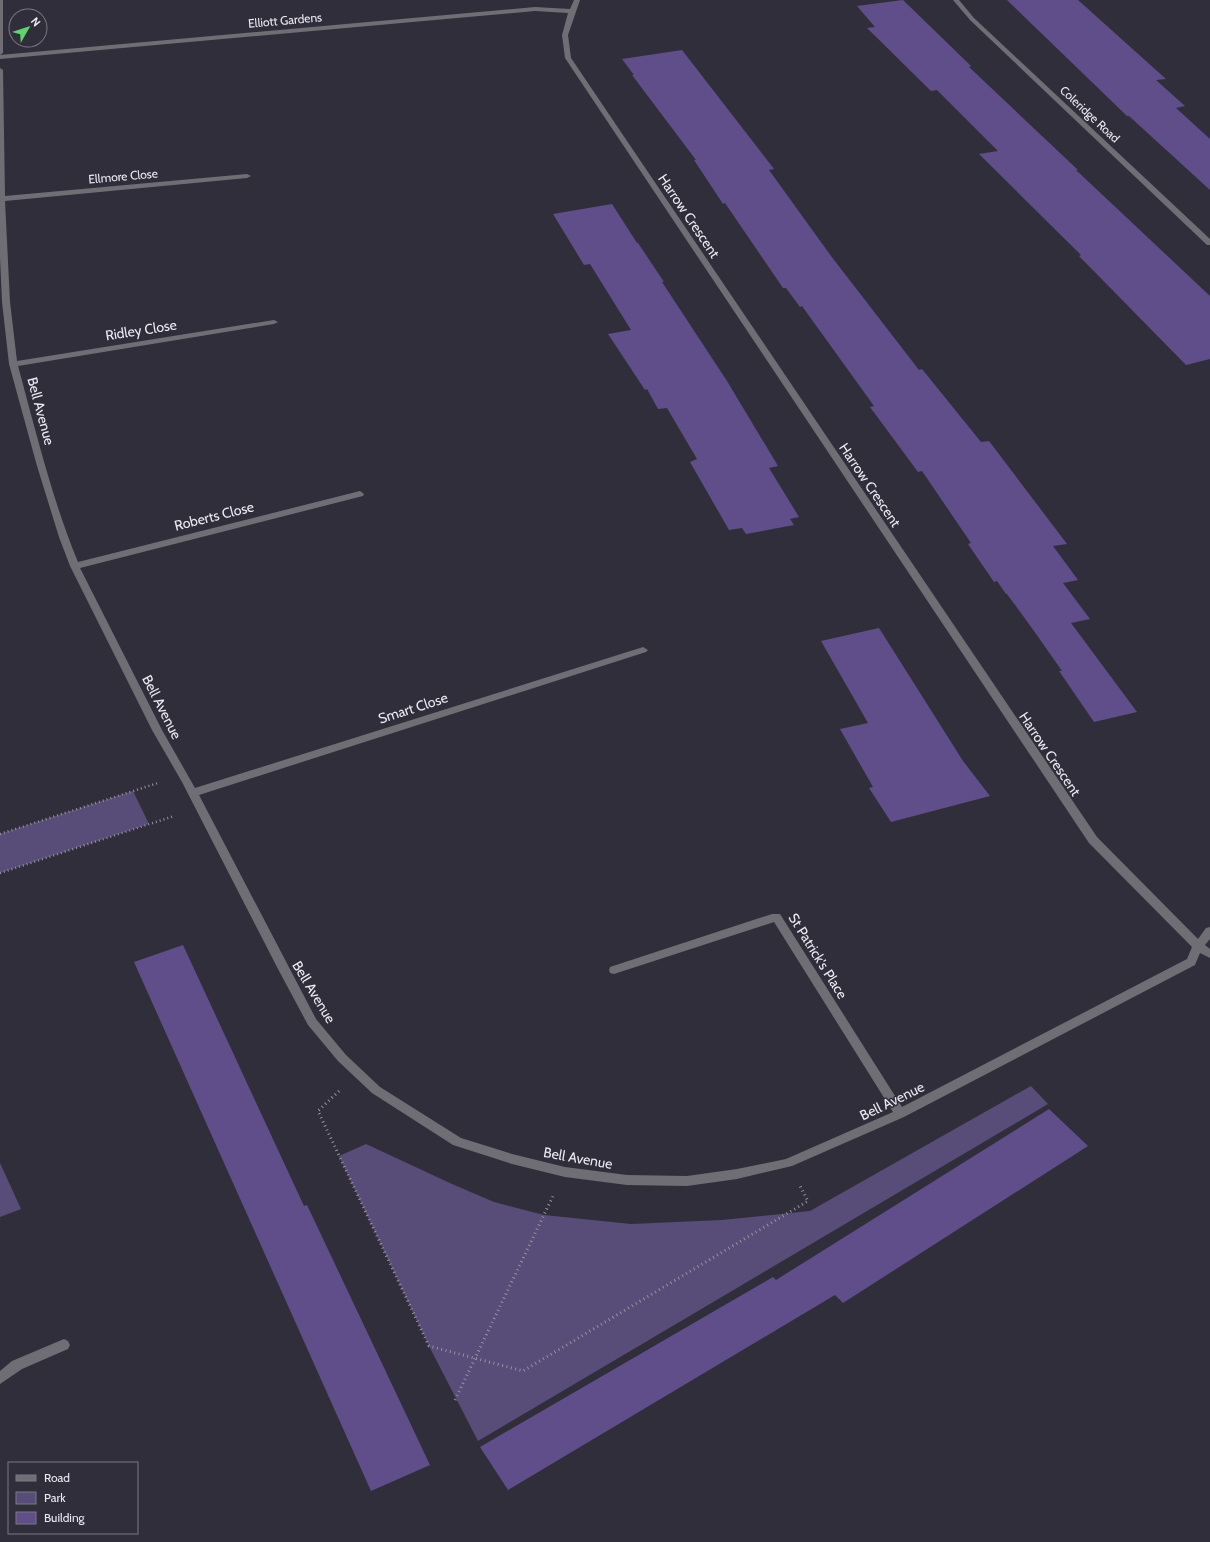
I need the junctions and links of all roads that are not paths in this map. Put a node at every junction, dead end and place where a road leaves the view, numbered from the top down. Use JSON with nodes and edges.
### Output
{"nodes":[{"id":1,"x":0,"y":0,"type":"edge"},
{"id":2,"x":577,"y":0,"type":"edge"},
{"id":3,"x":956,"y":0,"type":"edge"},
{"id":4,"x":572,"y":11,"type":"junction"},
{"id":5,"x":0,"y":53,"type":"edge"},
{"id":6,"x":0,"y":58,"type":"edge"},
{"id":7,"x":0,"y":70,"type":"edge"},
{"id":8,"x":247,"y":176,"type":"dead end"},
{"id":9,"x":1,"y":199,"type":"junction"},
{"id":10,"x":1210,"y":243,"type":"edge"},
{"id":11,"x":274,"y":322,"type":"dead end"},
{"id":12,"x":13,"y":364,"type":"junction"},
{"id":13,"x":360,"y":494,"type":"dead end"},
{"id":14,"x":76,"y":566,"type":"junction"},
{"id":15,"x":643,"y":650,"type":"dead end"},
{"id":16,"x":192,"y":793,"type":"junction"},
{"id":17,"x":1210,"y":931,"type":"edge"},
{"id":18,"x":1198,"y":946,"type":"junction"},
{"id":19,"x":1210,"y":954,"type":"edge"},
{"id":20,"x":614,"y":970,"type":"dead end"},
{"id":21,"x":900,"y":1114,"type":"junction"},
{"id":22,"x":64,"y":1345,"type":"dead end"},
{"id":23,"x":0,"y":1378,"type":"edge"}],
"edges":[{"from":1,"to":5,"type":"street"},
{"from":2,"to":4,"type":"street","name":"Harrow Crescent"},
{"from":3,"to":10,"type":"street","name":"Coleridge Road"},
{"from":4,"to":6,"type":"street","name":"Elliott Gardens"},
{"from":4,"to":18,"type":"street","name":"Harrow Crescent"},
{"from":7,"to":9,"type":"street","name":"Bell Avenue"},
{"from":8,"to":9,"type":"street","name":"Ellmore Close"},
{"from":9,"to":12,"type":"street","name":"Bell Avenue"},
{"from":11,"to":12,"type":"street","name":"Ridley Close"},
{"from":12,"to":14,"type":"street","name":"Bell Avenue"},
{"from":13,"to":14,"type":"street","name":"Roberts Close"},
{"from":14,"to":16,"type":"street","name":"Bell Avenue"},
{"from":15,"to":16,"type":"street","name":"Smart Close"},
{"from":16,"to":21,"type":"street","name":"Bell Avenue"},
{"from":17,"to":18,"type":"street","name":"Bell Avenue"},
{"from":18,"to":19,"type":"street","name":"Harrow Crescent"},
{"from":18,"to":21,"type":"street","name":"Bell Avenue"},
{"from":20,"to":21,"type":"street","name":"St Patrick's Place"},
{"from":22,"to":23,"type":"street"}]}
